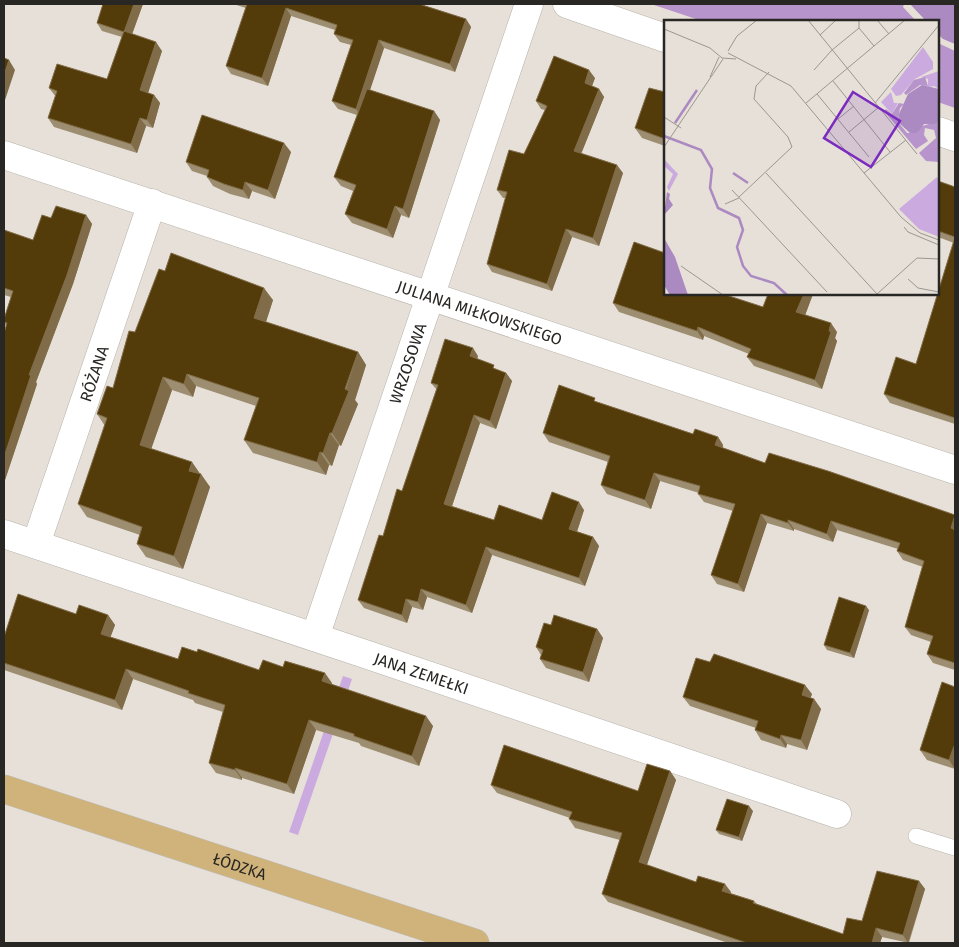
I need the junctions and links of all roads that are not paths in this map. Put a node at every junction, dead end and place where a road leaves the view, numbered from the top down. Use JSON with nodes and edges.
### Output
{"nodes":[{"id":1,"x":529,"y":4,"type":"edge"},
{"id":2,"x":567,"y":4,"type":"edge"},
{"id":3,"x":664,"y":38,"type":"edge"},
{"id":4,"x":939,"y":131,"type":"edge"},
{"id":5,"x":955,"y":137,"type":"edge"},
{"id":6,"x":4,"y":155,"type":"edge"},
{"id":7,"x":152,"y":204,"type":"junction"},
{"id":8,"x":430,"y":296,"type":"junction"},
{"id":9,"x":955,"y":470,"type":"edge"},
{"id":10,"x":4,"y":534,"type":"edge"},
{"id":11,"x":36,"y":544,"type":"junction"},
{"id":12,"x":315,"y":637,"type":"junction"},
{"id":13,"x":4,"y":789,"type":"edge"},
{"id":14,"x":837,"y":814,"type":"dead end"},
{"id":15,"x":916,"y":836,"type":"dead end"},
{"id":16,"x":955,"y":848,"type":"edge"},
{"id":17,"x":475,"y":943,"type":"edge"}],
"edges":[{"from":1,"to":8,"type":"street","name":"WRZOSOWA"},
{"from":2,"to":3,"type":"street"},
{"from":4,"to":5,"type":"street"},
{"from":6,"to":7,"type":"street","name":"JULIANA MIŁKOWSKIEGO"},
{"from":7,"to":8,"type":"street","name":"JULIANA MIŁKOWSKIEGO"},
{"from":7,"to":11,"type":"street","name":"RÓŻANA"},
{"from":8,"to":9,"type":"street","name":"JULIANA MIŁKOWSKIEGO"},
{"from":8,"to":12,"type":"street","name":"WRZOSOWA"},
{"from":10,"to":11,"type":"street","name":"JANA ZEMEŁKI"},
{"from":11,"to":12,"type":"street","name":"JANA ZEMEŁKI"},
{"from":12,"to":14,"type":"street","name":"JANA ZEMEŁKI"},
{"from":13,"to":17,"type":"main road","name":"ŁÓDZKA"},
{"from":15,"to":16,"type":"lane"}]}
